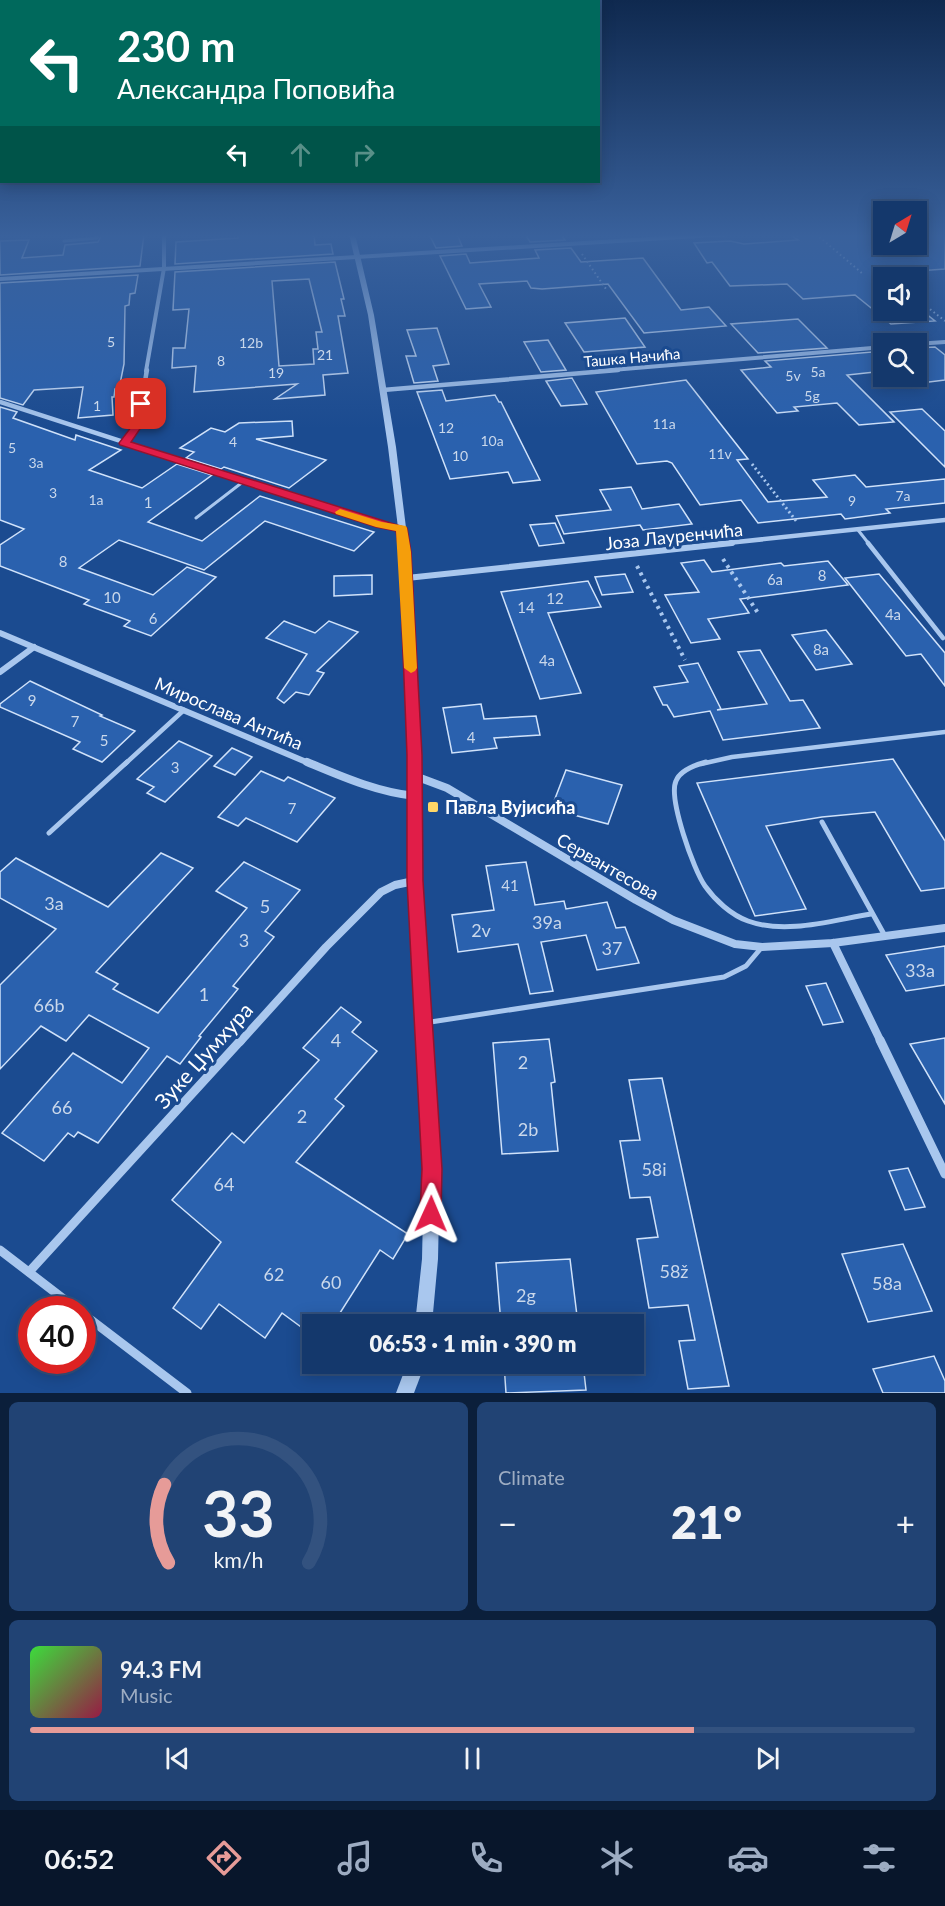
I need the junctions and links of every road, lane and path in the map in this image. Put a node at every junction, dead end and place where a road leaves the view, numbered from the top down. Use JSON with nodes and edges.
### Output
{"nodes":[{"id":1,"x":159,"y":299,"type":"edge"},
{"id":2,"x":366,"y":299,"type":"edge"},
{"id":3,"x":927,"y":307,"type":"edge"},
{"id":4,"x":945,"y":321,"type":"edge"},
{"id":5,"x":945,"y":342,"type":"edge"},
{"id":6,"x":927,"y":343,"type":"edge"},
{"id":7,"x":873,"y":348,"type":"edge"},
{"id":8,"x":383,"y":390,"type":"junction"},
{"id":9,"x":0,"y":402,"type":"edge"},
{"id":10,"x":124,"y":443,"type":"junction"},
{"id":11,"x":752,"y":464,"type":"dead end"},
{"id":12,"x":244,"y":481,"type":"junction"},
{"id":13,"x":196,"y":518,"type":"dead end"},
{"id":14,"x":945,"y":520,"type":"edge"},
{"id":15,"x":402,"y":528,"type":"junction"},
{"id":16,"x":858,"y":530,"type":"junction"},
{"id":17,"x":807,"y":535,"type":"junction"},
{"id":18,"x":714,"y":545,"type":"junction"},
{"id":19,"x":632,"y":554,"type":"junction"},
{"id":20,"x":407,"y":578,"type":"junction"},
{"id":21,"x":758,"y":613,"type":"dead end"},
{"id":22,"x":0,"y":633,"type":"edge"},
{"id":23,"x":943,"y":638,"type":"dead end"},
{"id":24,"x":34,"y":647,"type":"junction"},
{"id":25,"x":685,"y":660,"type":"dead end"},
{"id":26,"x":0,"y":672,"type":"edge"},
{"id":27,"x":184,"y":710,"type":"junction"},
{"id":28,"x":945,"y":732,"type":"edge"},
{"id":29,"x":415,"y":776,"type":"junction"},
{"id":30,"x":415,"y":796,"type":"junction"},
{"id":31,"x":822,"y":822,"type":"dead end"},
{"id":32,"x":49,"y":833,"type":"dead end"},
{"id":33,"x":415,"y":881,"type":"junction"},
{"id":34,"x":871,"y":914,"type":"junction"},
{"id":35,"x":945,"y":928,"type":"edge"},
{"id":36,"x":885,"y":936,"type":"junction"},
{"id":37,"x":833,"y":943,"type":"junction"},
{"id":38,"x":762,"y":947,"type":"junction"},
{"id":39,"x":423,"y":1023,"type":"junction"},
{"id":40,"x":945,"y":1174,"type":"edge"},
{"id":41,"x":0,"y":1250,"type":"edge"},
{"id":42,"x":29,"y":1272,"type":"junction"},
{"id":43,"x":60,"y":1296,"type":"edge"},
{"id":44,"x":425,"y":1314,"type":"edge"},
{"id":45,"x":96,"y":1324,"type":"edge"},
{"id":46,"x":412,"y":1374,"type":"edge"},
{"id":47,"x":187,"y":1393,"type":"edge"},
{"id":48,"x":405,"y":1393,"type":"edge"}],
"edges":[{"from":1,"to":10,"type":"street"},
{"from":2,"to":8,"type":"street"},
{"from":3,"to":4,"type":"path"},
{"from":5,"to":6,"type":"street"},
{"from":7,"to":8,"type":"street","name":"Ташка Начића"},
{"from":8,"to":15,"type":"street"},
{"from":9,"to":10,"type":"street"},
{"from":10,"to":12,"type":"street"},
{"from":11,"to":17,"type":"path"},
{"from":12,"to":13,"type":"lane"},
{"from":12,"to":15,"type":"street"},
{"from":14,"to":16,"type":"street","name":"Јоза Лауренчића"},
{"from":15,"to":20,"type":"street"},
{"from":16,"to":17,"type":"street","name":"Јоза Лауренчића"},
{"from":16,"to":23,"type":"lane"},
{"from":17,"to":18,"type":"street","name":"Јоза Лауренчића"},
{"from":18,"to":19,"type":"street","name":"Јоза Лауренчића"},
{"from":18,"to":21,"type":"path"},
{"from":19,"to":20,"type":"street","name":"Јоза Лауренчића"},
{"from":19,"to":25,"type":"path"},
{"from":20,"to":29,"type":"street"},
{"from":22,"to":24,"type":"street","name":"Мирослава Антића"},
{"from":24,"to":26,"type":"street"},
{"from":24,"to":27,"type":"street","name":"Мирослава Антића"},
{"from":27,"to":30,"type":"street","name":"Мирослава Антића"},
{"from":27,"to":32,"type":"lane"},
{"from":28,"to":34,"type":"lane"},
{"from":29,"to":30,"type":"street"},
{"from":29,"to":38,"type":"street","name":"Сервантесова"},
{"from":30,"to":33,"type":"street"},
{"from":31,"to":34,"type":"lane"},
{"from":33,"to":39,"type":"street"},
{"from":33,"to":42,"type":"street","name":"Зуке Џумхура"},
{"from":34,"to":36,"type":"lane"},
{"from":35,"to":36,"type":"street","name":"Сервантесова"},
{"from":36,"to":37,"type":"street","name":"Сервантесова"},
{"from":37,"to":38,"type":"street","name":"Сервантесова"},
{"from":37,"to":40,"type":"street"},
{"from":38,"to":39,"type":"lane"},
{"from":39,"to":44,"type":"street"},
{"from":41,"to":42,"type":"street"},
{"from":42,"to":43,"type":"street"},
{"from":45,"to":47,"type":"street"},
{"from":46,"to":48,"type":"street"}]}
